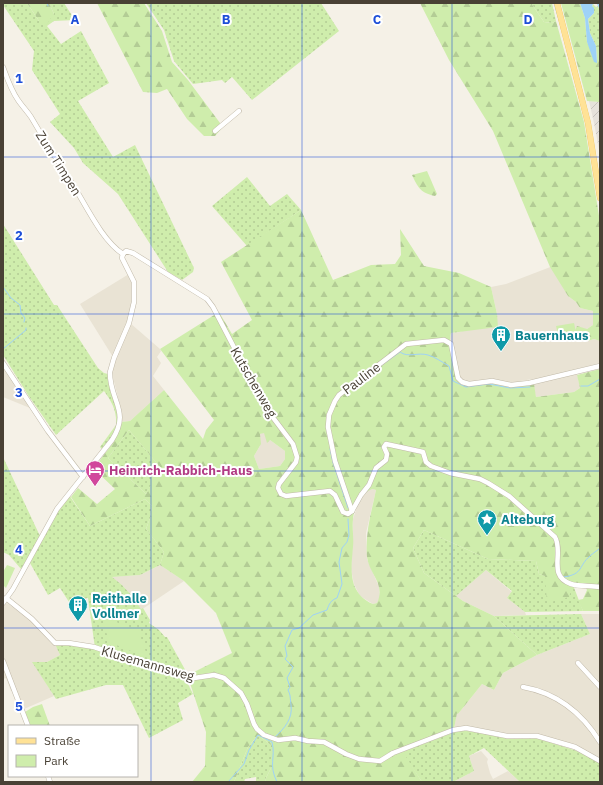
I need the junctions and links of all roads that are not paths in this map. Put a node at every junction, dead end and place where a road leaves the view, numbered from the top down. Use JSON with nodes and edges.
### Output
{"nodes":[{"id":1,"x":557,"y":3,"type":"edge"},
{"id":2,"x":3,"y":66,"type":"edge"},
{"id":3,"x":239,"y":111,"type":"dead end"},
{"id":4,"x":215,"y":131,"type":"dead end"},
{"id":5,"x":600,"y":198,"type":"edge"},
{"id":6,"x":123,"y":254,"type":"junction"},
{"id":7,"x":3,"y":363,"type":"edge"},
{"id":8,"x":600,"y":366,"type":"edge"},
{"id":9,"x":83,"y":477,"type":"junction"},
{"id":10,"x":352,"y":511,"type":"junction"},
{"id":11,"x":600,"y":587,"type":"edge"},
{"id":12,"x":5,"y":601,"type":"edge"},
{"id":13,"x":3,"y":661,"type":"edge"},
{"id":14,"x":578,"y":663,"type":"dead end"},
{"id":15,"x":523,"y":687,"type":"dead end"},
{"id":16,"x":600,"y":687,"type":"edge"},
{"id":17,"x":28,"y":725,"type":"edge"},
{"id":18,"x":600,"y":742,"type":"edge"},
{"id":19,"x":600,"y":761,"type":"edge"}],
"edges":[{"from":1,"to":5,"type":"main road"},
{"from":2,"to":6,"type":"street","name":"Zum Timpen"},
{"from":3,"to":4,"type":"street"},
{"from":6,"to":9,"type":"street"},
{"from":6,"to":10,"type":"street","name":"Kutschenweg"},
{"from":7,"to":9,"type":"street"},
{"from":8,"to":10,"type":"street","name":"Pauline"},
{"from":9,"to":12,"type":"street"},
{"from":10,"to":11,"type":"street"},
{"from":12,"to":19,"type":"street","name":"Klusemannsweg"},
{"from":13,"to":17,"type":"street"},
{"from":14,"to":16,"type":"street"},
{"from":15,"to":18,"type":"street"}]}
